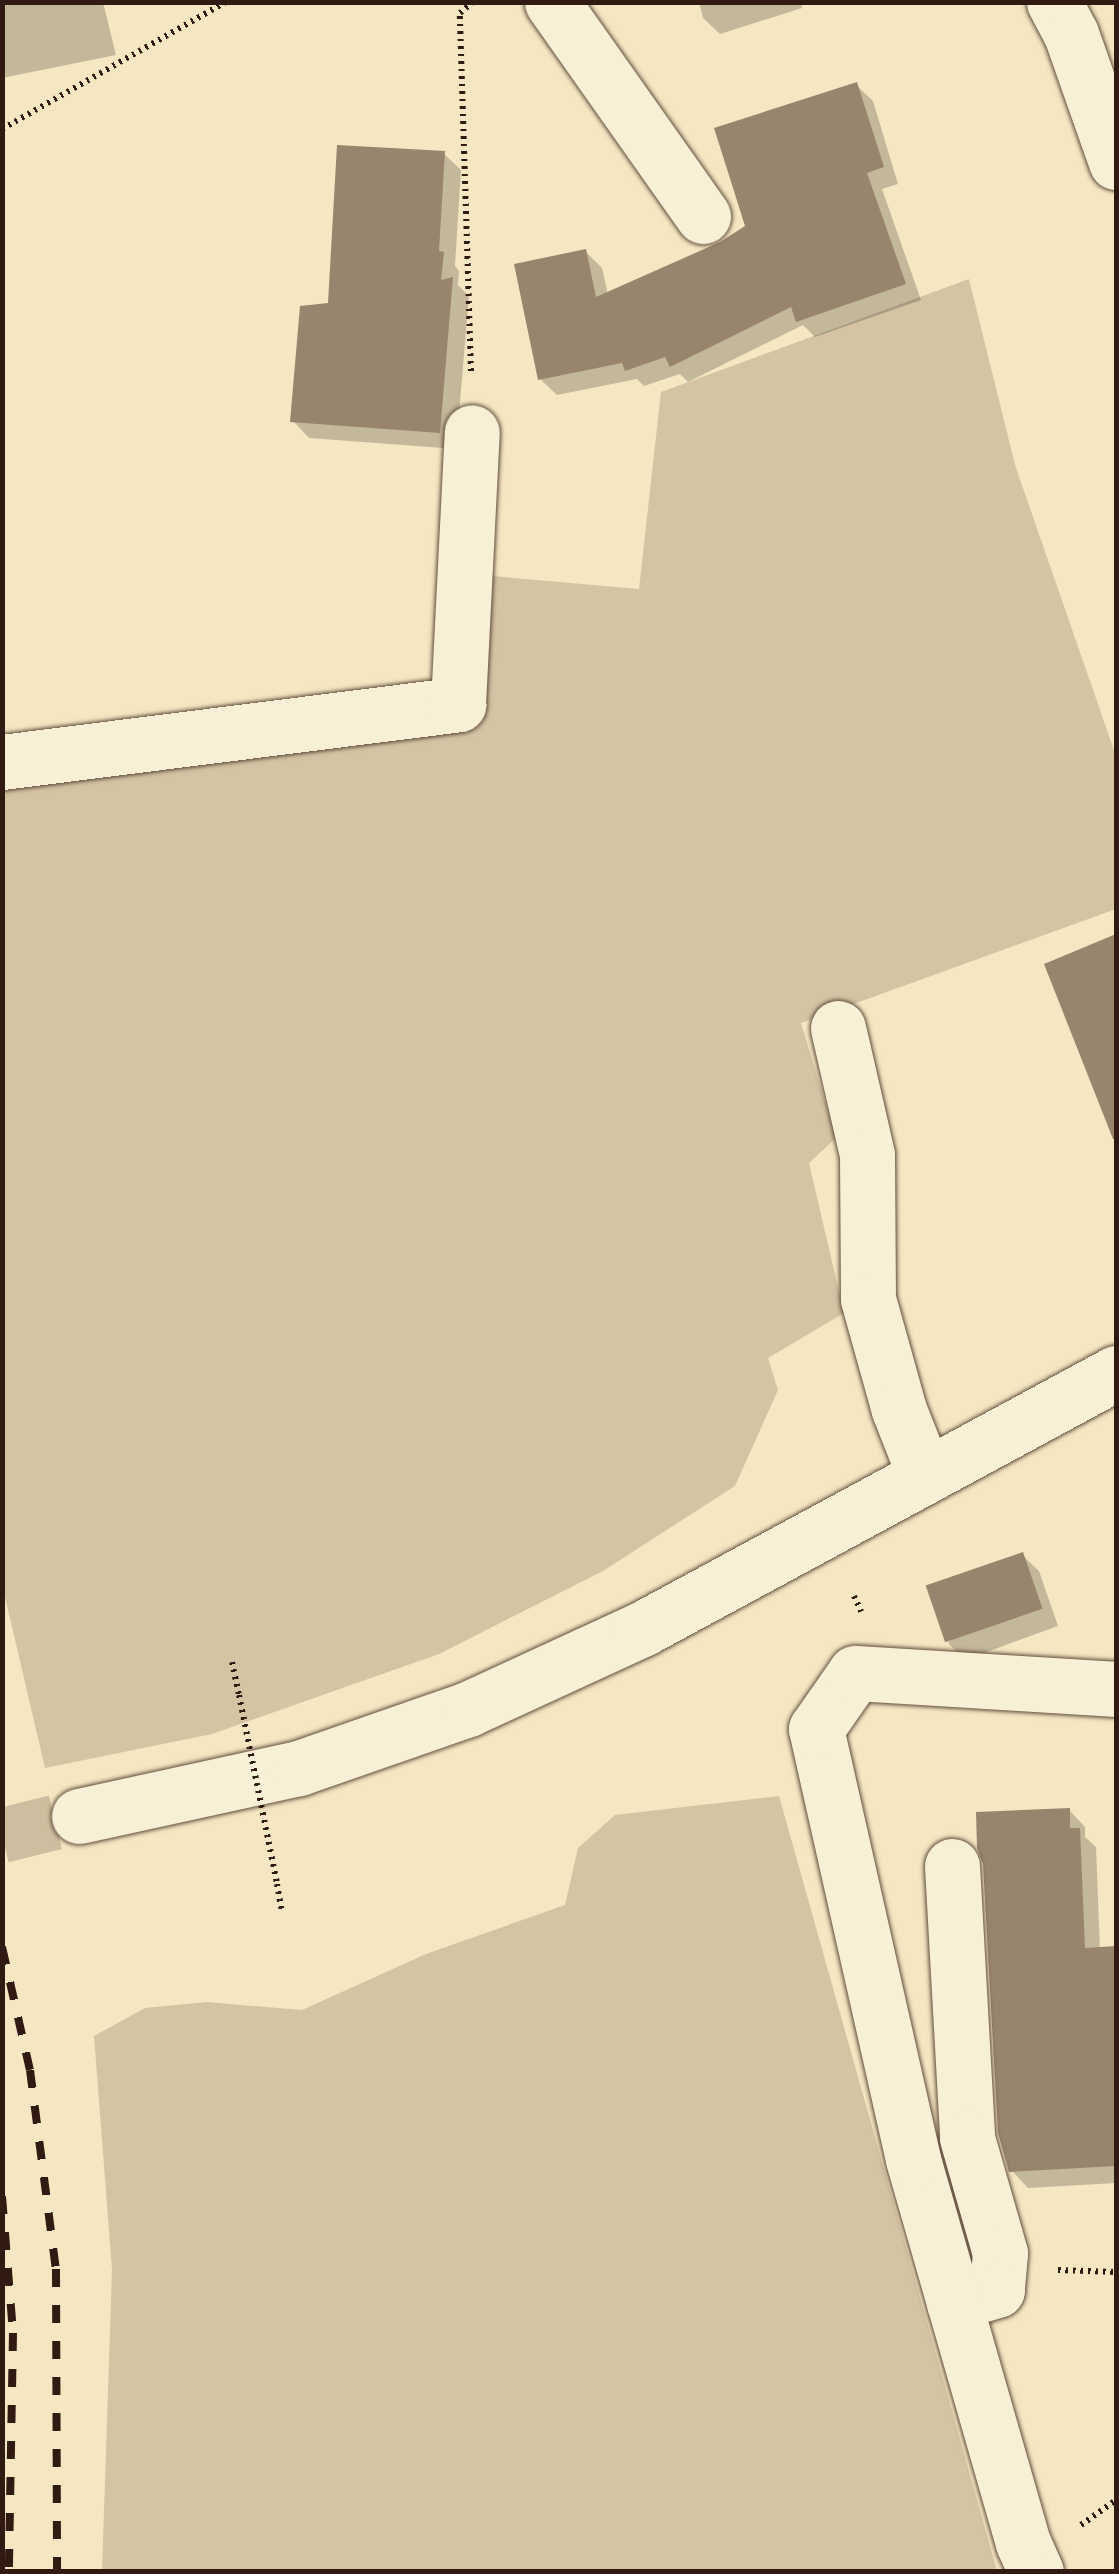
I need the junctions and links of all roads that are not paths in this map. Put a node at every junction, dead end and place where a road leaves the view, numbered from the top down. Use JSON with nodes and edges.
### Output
{"nodes":[{"id":1,"x":552,"y":2,"type":"edge"},
{"id":2,"x":1054,"y":2,"type":"edge"},
{"id":3,"x":1116,"y":162,"type":"edge"},
{"id":4,"x":703,"y":216,"type":"dead end"},
{"id":5,"x":472,"y":432,"type":"road end"},
{"id":6,"x":2,"y":762,"type":"edge"},
{"id":7,"x":838,"y":1028,"type":"dead end"},
{"id":8,"x":1116,"y":1373,"type":"edge"},
{"id":9,"x":925,"y":1476,"type":"junction"},
{"id":10,"x":1116,"y":1689,"type":"edge"},
{"id":11,"x":80,"y":1816,"type":"tunnel mouth"},
{"id":12,"x":952,"y":1866,"type":"dead end"},
{"id":13,"x":954,"y":2302,"type":"junction"},
{"id":14,"x":1036,"y":2572,"type":"edge"}],
"edges":[{"from":1,"to":4,"type":"street"},
{"from":2,"to":3,"type":"street"},
{"from":5,"to":6,"type":"street"},
{"from":7,"to":9,"type":"street"},
{"from":8,"to":9,"type":"street"},
{"from":9,"to":11,"type":"street"},
{"from":10,"to":13,"type":"street"},
{"from":12,"to":13,"type":"street"},
{"from":13,"to":14,"type":"street"}]}
